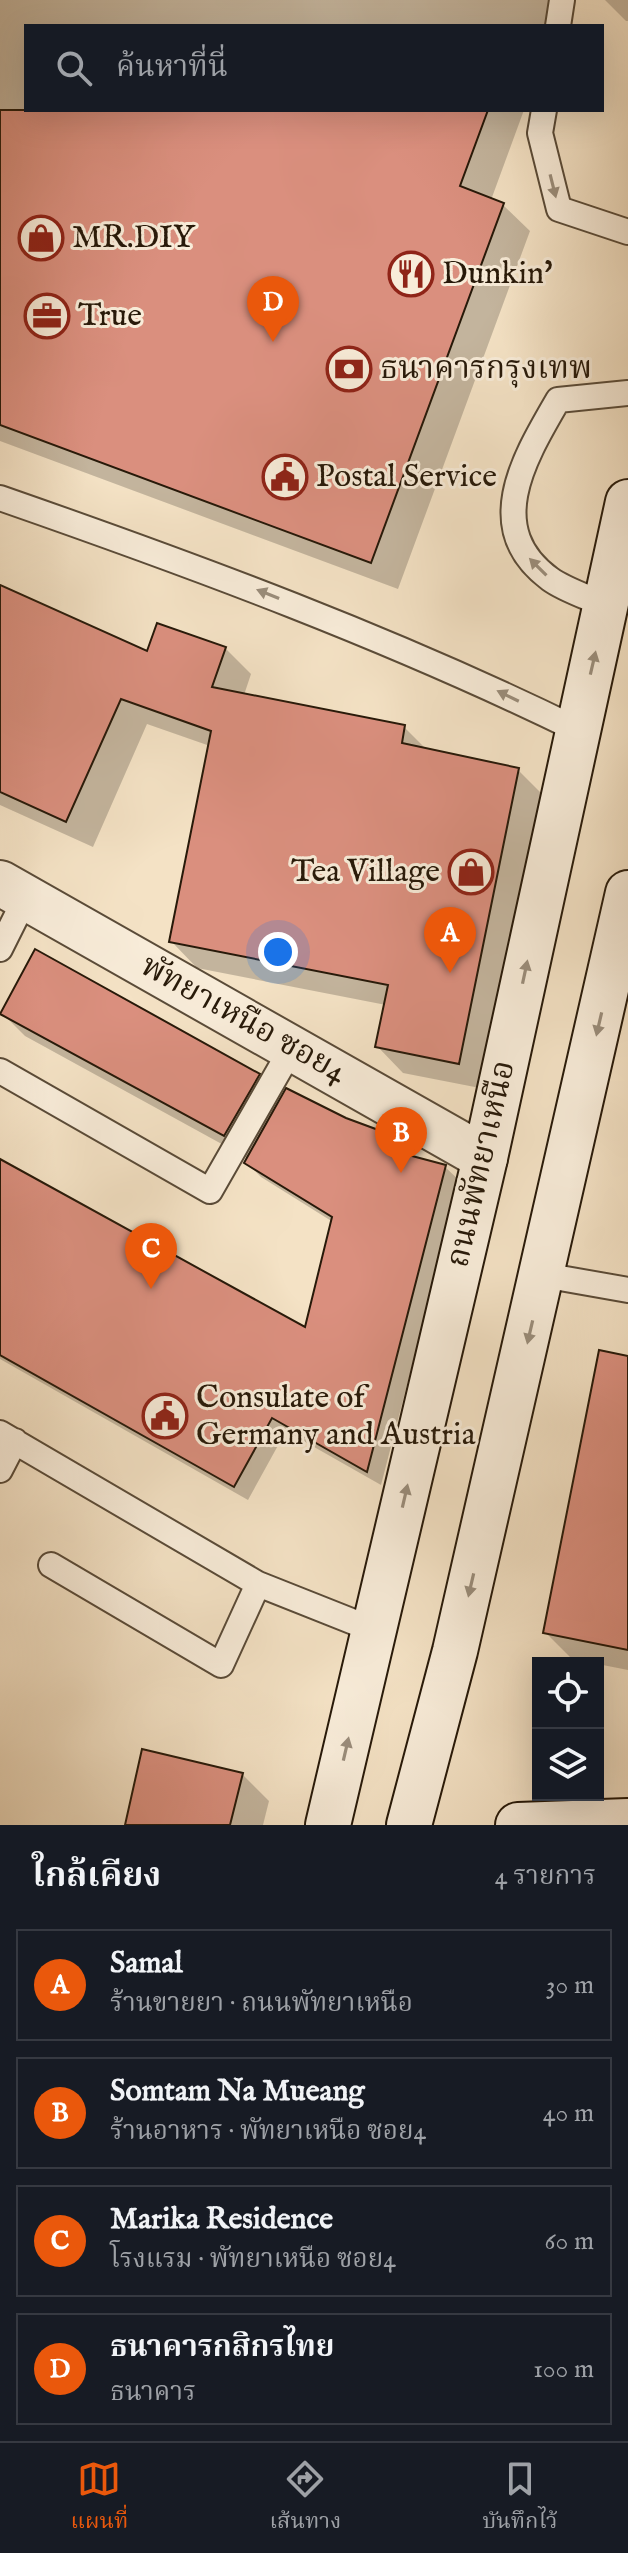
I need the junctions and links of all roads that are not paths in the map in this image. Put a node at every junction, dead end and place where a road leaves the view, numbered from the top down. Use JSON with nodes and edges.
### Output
{"nodes":[{"id":1,"x":562,"y":0,"type":"edge"},
{"id":2,"x":558,"y":24,"type":"edge"},
{"id":3,"x":544,"y":112,"type":"edge"},
{"id":4,"x":628,"y":232,"type":"edge"},
{"id":5,"x":628,"y":393,"type":"edge"},
{"id":6,"x":0,"y":498,"type":"edge"},
{"id":7,"x":628,"y":502,"type":"edge"},
{"id":8,"x":605,"y":605,"type":"junction"},
{"id":9,"x":578,"y":730,"type":"junction"},
{"id":10,"x":13,"y":891,"type":"edge"},
{"id":11,"x":628,"y":893,"type":"edge"},
{"id":12,"x":0,"y":949,"type":"edge"},
{"id":13,"x":293,"y":1046,"type":"junction"},
{"id":14,"x":0,"y":1071,"type":"edge"},
{"id":15,"x":485,"y":1158,"type":"junction"},
{"id":16,"x":543,"y":1275,"type":"junction"},
{"id":17,"x":628,"y":1290,"type":"edge"},
{"id":18,"x":8,"y":1437,"type":"edge"},
{"id":19,"x":0,"y":1470,"type":"edge"},
{"id":20,"x":51,"y":1565,"type":"dead end"},
{"id":21,"x":258,"y":1584,"type":"junction"},
{"id":22,"x":374,"y":1630,"type":"junction"},
{"id":23,"x":628,"y":1821,"type":"edge"},
{"id":24,"x":328,"y":1825,"type":"edge"},
{"id":25,"x":409,"y":1825,"type":"edge"},
{"id":26,"x":518,"y":1825,"type":"edge"}],
"edges":[{"from":1,"to":2,"type":"lane"},
{"from":3,"to":4,"type":"lane","one_way":true},
{"from":8,"to":5,"type":"lane","one_way":true},
{"from":9,"to":6,"type":"lane","one_way":true},
{"from":7,"to":8,"type":"main road","name":"ถนนพัทยาเหนือ"},
{"from":9,"to":8,"type":"main road","name":"ถนนพัทยาเหนือ","one_way":true},
{"from":15,"to":9,"type":"main road","name":"ถนนพัทยาเหนือ","one_way":true},
{"from":10,"to":12,"type":"lane"},
{"from":10,"to":13,"type":"main road","name":"พัทยาเหนือ ซอย4"},
{"from":11,"to":16,"type":"main road","one_way":true},
{"from":13,"to":14,"type":"lane"},
{"from":13,"to":15,"type":"main road","name":"พัทยาเหนือ ซอย4"},
{"from":22,"to":15,"type":"main road","name":"ถนนพัทยาเหนือ","one_way":true},
{"from":16,"to":17,"type":"lane"},
{"from":16,"to":25,"type":"main road","one_way":true},
{"from":18,"to":19,"type":"lane"},
{"from":18,"to":21,"type":"lane"},
{"from":20,"to":21,"type":"lane"},
{"from":21,"to":22,"type":"lane"},
{"from":24,"to":22,"type":"main road","name":"ถนนพัทยาเหนือ","one_way":true},
{"from":23,"to":26,"type":"main road"}]}
